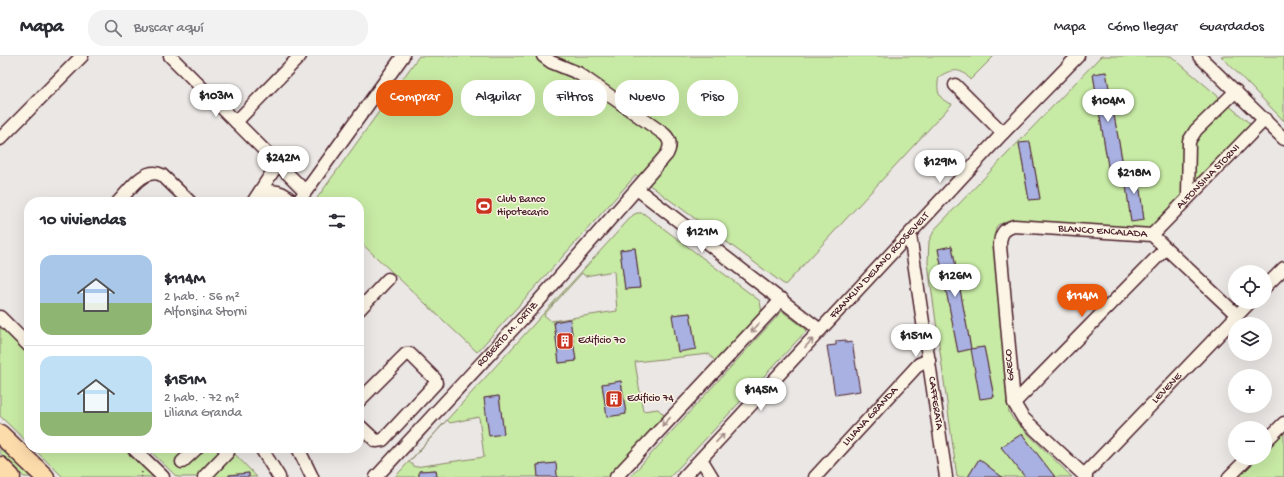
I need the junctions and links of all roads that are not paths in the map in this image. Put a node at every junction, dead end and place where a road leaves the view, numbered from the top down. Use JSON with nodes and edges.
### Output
{"nodes":[{"id":1,"x":82,"y":56,"type":"edge"},
{"id":2,"x":170,"y":56,"type":"edge"},
{"id":3,"x":300,"y":56,"type":"edge"},
{"id":4,"x":403,"y":56,"type":"edge"},
{"id":5,"x":543,"y":56,"type":"edge"},
{"id":6,"x":1078,"y":56,"type":"edge"},
{"id":7,"x":1200,"y":56,"type":"edge"},
{"id":8,"x":955,"y":85,"type":"dead end"},
{"id":9,"x":1236,"y":91,"type":"junction"},
{"id":10,"x":1265,"y":119,"type":"junction"},
{"id":11,"x":236,"y":122,"type":"junction"},
{"id":12,"x":2,"y":131,"type":"edge"},
{"id":13,"x":1003,"y":133,"type":"junction"},
{"id":14,"x":1284,"y":139,"type":"edge"},
{"id":15,"x":278,"y":165,"type":"junction"},
{"id":16,"x":637,"y":189,"type":"junction"},
{"id":17,"x":305,"y":191,"type":"junction"},
{"id":18,"x":260,"y":192,"type":"junction"},
{"id":19,"x":1188,"y":196,"type":"junction"},
{"id":20,"x":123,"y":197,"type":"edge"},
{"id":21,"x":185,"y":197,"type":"edge"},
{"id":22,"x":256,"y":197,"type":"edge"},
{"id":23,"x":287,"y":197,"type":"edge"},
{"id":24,"x":301,"y":197,"type":"edge"},
{"id":25,"x":1009,"y":227,"type":"joint"},
{"id":26,"x":910,"y":235,"type":"junction"},
{"id":27,"x":1152,"y":235,"type":"junction"},
{"id":28,"x":1166,"y":249,"type":"junction"},
{"id":29,"x":1284,"y":268,"type":"edge"},
{"id":30,"x":388,"y":279,"type":"dead end"},
{"id":31,"x":1272,"y":280,"type":"edge"},
{"id":32,"x":782,"y":299,"type":"junction"},
{"id":33,"x":364,"y":305,"type":"edge"},
{"id":34,"x":1243,"y":309,"type":"edge"},
{"id":35,"x":1237,"y":315,"type":"junction"},
{"id":36,"x":0,"y":317,"type":"edge"},
{"id":37,"x":820,"y":330,"type":"junction"},
{"id":38,"x":24,"y":341,"type":"edge"},
{"id":39,"x":929,"y":360,"type":"junction"},
{"id":40,"x":364,"y":396,"type":"edge"},
{"id":41,"x":1014,"y":403,"type":"junction"},
{"id":42,"x":409,"y":413,"type":"junction"},
{"id":43,"x":1284,"y":423,"type":"edge"},
{"id":44,"x":422,"y":427,"type":"junction"},
{"id":45,"x":364,"y":430,"type":"edge"},
{"id":46,"x":0,"y":434,"type":"edge"},
{"id":47,"x":1272,"y":435,"type":"edge"},
{"id":48,"x":138,"y":453,"type":"edge"},
{"id":49,"x":192,"y":453,"type":"edge"},
{"id":50,"x":227,"y":453,"type":"edge"},
{"id":51,"x":265,"y":453,"type":"edge"},
{"id":52,"x":300,"y":453,"type":"edge"},
{"id":53,"x":701,"y":460,"type":"junction"},
{"id":54,"x":182,"y":462,"type":"dead end"},
{"id":55,"x":1241,"y":465,"type":"edge"},
{"id":56,"x":0,"y":466,"type":"edge"},
{"id":57,"x":1085,"y":476,"type":"edge"},
{"id":58,"x":11,"y":477,"type":"edge"},
{"id":59,"x":45,"y":477,"type":"edge"},
{"id":60,"x":163,"y":477,"type":"edge"},
{"id":61,"x":204,"y":477,"type":"edge"},
{"id":62,"x":279,"y":477,"type":"edge"},
{"id":63,"x":312,"y":477,"type":"edge"},
{"id":64,"x":376,"y":477,"type":"edge"},
{"id":65,"x":616,"y":477,"type":"edge"},
{"id":66,"x":684,"y":477,"type":"edge"},
{"id":67,"x":712,"y":477,"type":"edge"},
{"id":68,"x":815,"y":477,"type":"edge"},
{"id":69,"x":946,"y":477,"type":"edge"},
{"id":70,"x":1229,"y":477,"type":"edge"}],
"edges":[{"from":1,"to":12,"type":"street"},
{"from":2,"to":11,"type":"street"},
{"from":3,"to":11,"type":"street"},
{"from":4,"to":17,"type":"street"},
{"from":5,"to":16,"type":"street","name":"ROBERTO M. ORTIZ"},
{"from":6,"to":13,"type":"street","name":"FRANKLIN DELANO ROOSEVELT"},
{"from":7,"to":9,"type":"street"},
{"from":8,"to":13,"type":"street"},
{"from":9,"to":10,"type":"street"},
{"from":9,"to":19,"type":"street"},
{"from":10,"to":14,"type":"street"},
{"from":10,"to":19,"type":"street","name":"ALFONSINA STORNI"},
{"from":11,"to":15,"type":"street"},
{"from":13,"to":26,"type":"street","name":"FRANKLIN DELANO ROOSEVELT"},
{"from":15,"to":17,"type":"street"},
{"from":15,"to":18,"type":"street"},
{"from":16,"to":32,"type":"street"},
{"from":16,"to":44,"type":"street","name":"ROBERTO M. ORTIZ"},
{"from":17,"to":24,"type":"street"},
{"from":18,"to":22,"type":"street"},
{"from":18,"to":23,"type":"street"},
{"from":19,"to":27,"type":"street","name":"ALFONSINA STORNI"},
{"from":20,"to":21,"type":"street"},
{"from":25,"to":27,"type":"street","name":"BLANCO ENCALADA"},
{"from":25,"to":41,"type":"street","name":"GRECO"},
{"from":26,"to":37,"type":"street","name":"FRANKLIN DELANO ROOSEVELT"},
{"from":26,"to":39,"type":"street","name":"CAFFERATA"},
{"from":27,"to":28,"type":"street","name":"BLANCO ENCALADA"},
{"from":28,"to":35,"type":"street","name":"BLANCO ENCALADA"},
{"from":28,"to":41,"type":"street"},
{"from":29,"to":31,"type":"street"},
{"from":30,"to":33,"type":"street"},
{"from":32,"to":37,"type":"street"},
{"from":32,"to":65,"type":"street","one_way":true},
{"from":34,"to":35,"type":"street","name":"LEVENE"},
{"from":35,"to":57,"type":"street","name":"LEVENE"},
{"from":36,"to":38,"type":"street"},
{"from":53,"to":37,"type":"street","name":"FRANKLIN DELANO ROOSEVELT","one_way":true},
{"from":39,"to":68,"type":"street","name":"LILIANA GRANDA"},
{"from":39,"to":69,"type":"street","name":"CAFFERATA"},
{"from":40,"to":42,"type":"street"},
{"from":41,"to":57,"type":"street","name":"GRECO"},
{"from":42,"to":44,"type":"street"},
{"from":42,"to":45,"type":"street"},
{"from":43,"to":47,"type":"street"},
{"from":44,"to":64,"type":"street","name":"ROBERTO M. ORTIZ"},
{"from":46,"to":59,"type":"highway"},
{"from":48,"to":60,"type":"street"},
{"from":49,"to":54,"type":"street"},
{"from":50,"to":61,"type":"street"},
{"from":51,"to":62,"type":"street"},
{"from":52,"to":63,"type":"street"},
{"from":53,"to":66,"type":"street","name":"FRANKLIN DELANO ROOSEVELT"},
{"from":53,"to":67,"type":"street"},
{"from":55,"to":70,"type":"street"},
{"from":56,"to":58,"type":"highway"}]}
